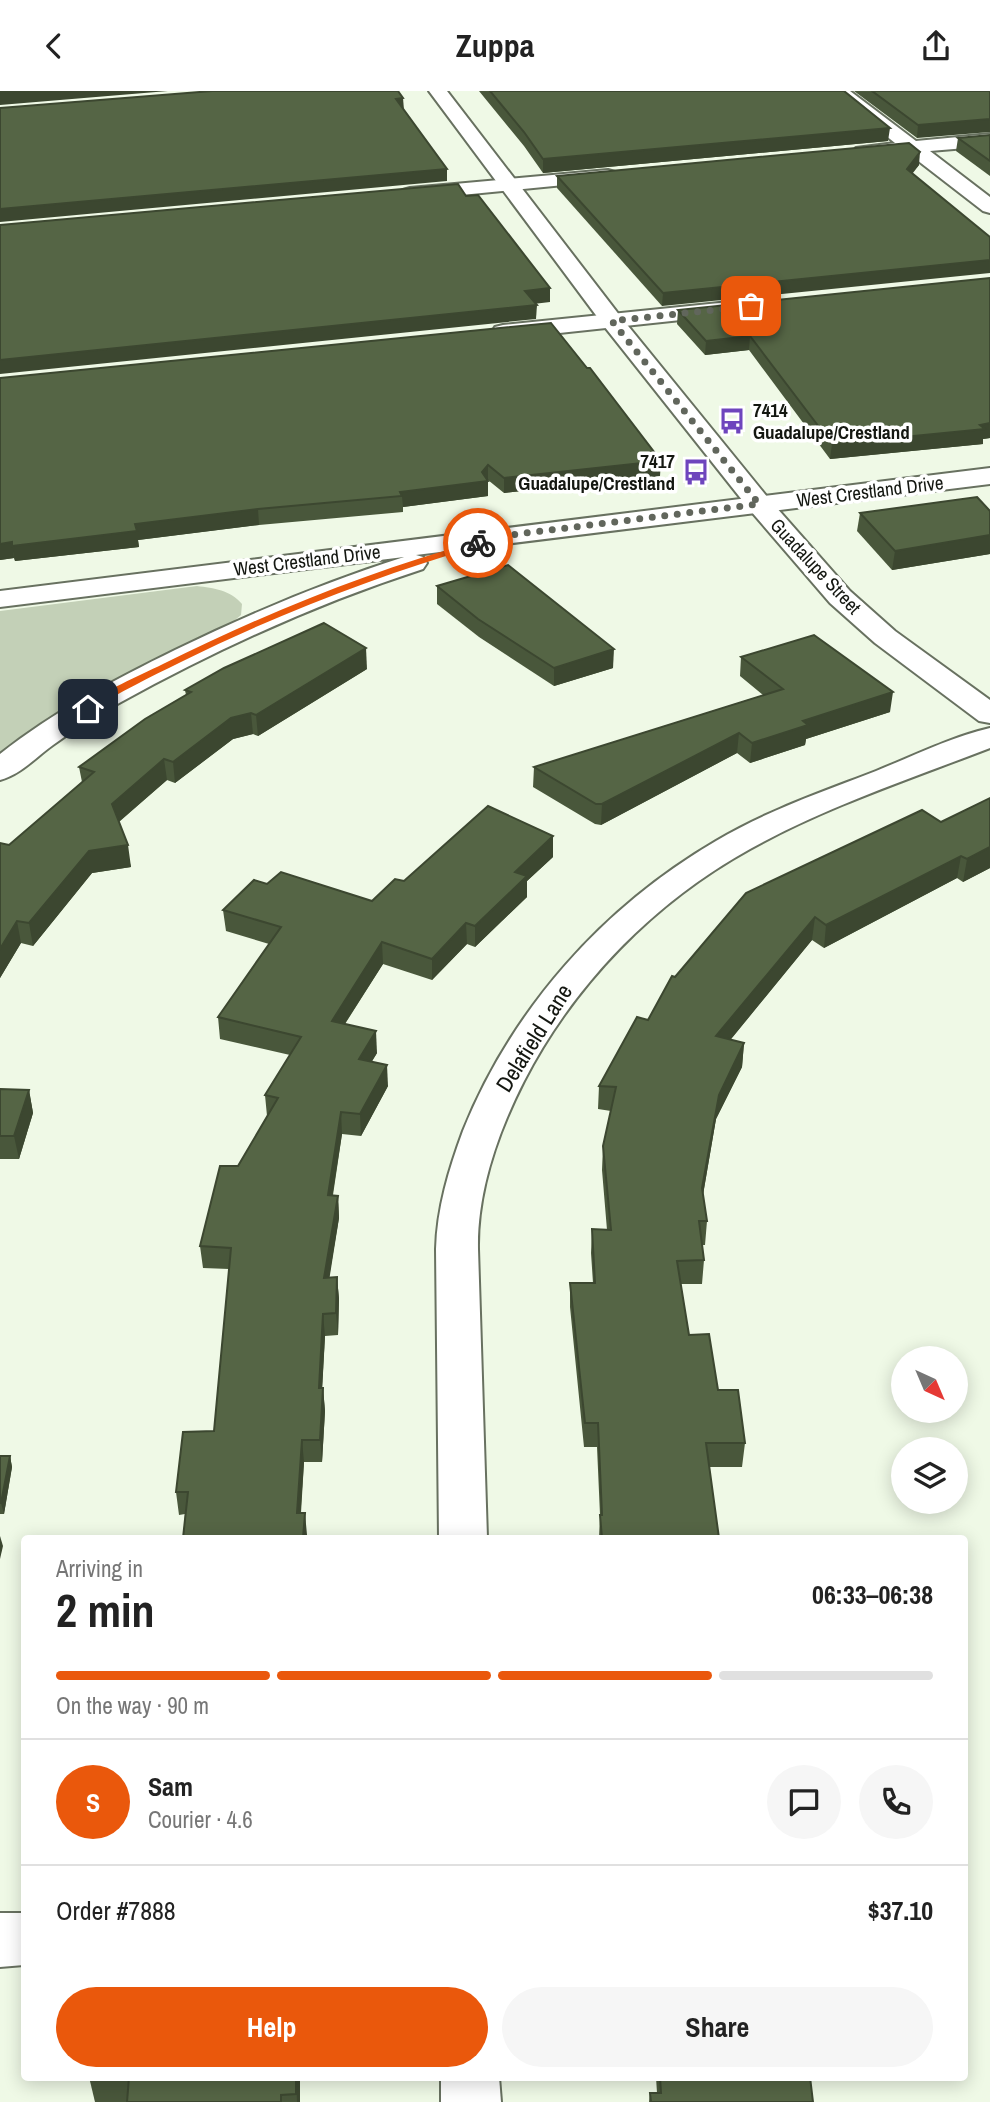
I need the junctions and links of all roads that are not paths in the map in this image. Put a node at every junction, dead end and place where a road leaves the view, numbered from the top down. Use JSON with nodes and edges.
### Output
{"nodes":[{"id":1,"x":438,"y":91,"type":"edge"},
{"id":2,"x":839,"y":91,"type":"edge"},
{"id":3,"x":990,"y":141,"type":"edge"},
{"id":4,"x":913,"y":148,"type":"junction"},
{"id":5,"x":844,"y":154,"type":"edge"},
{"id":6,"x":622,"y":174,"type":"edge"},
{"id":7,"x":509,"y":185,"type":"junction"},
{"id":8,"x":385,"y":196,"type":"edge"},
{"id":9,"x":990,"y":207,"type":"edge"},
{"id":10,"x":755,"y":306,"type":"edge"},
{"id":11,"x":612,"y":321,"type":"junction"},
{"id":12,"x":482,"y":334,"type":"edge"},
{"id":13,"x":990,"y":476,"type":"edge"},
{"id":14,"x":759,"y":504,"type":"junction"},
{"id":15,"x":502,"y":536,"type":"junction"},
{"id":16,"x":0,"y":599,"type":"edge"},
{"id":17,"x":990,"y":714,"type":"edge"},
{"id":18,"x":990,"y":737,"type":"edge"},
{"id":19,"x":0,"y":770,"type":"edge"},
{"id":20,"x":463,"y":1535,"type":"edge"},
{"id":21,"x":21,"y":1939,"type":"edge"},
{"id":22,"x":0,"y":1940,"type":"edge"},
{"id":23,"x":470,"y":2081,"type":"edge"},
{"id":24,"x":471,"y":2102,"type":"edge"}],
"edges":[{"from":1,"to":7,"type":"street","name":"Guadalupe Street"},
{"from":2,"to":4,"type":"street"},
{"from":3,"to":4,"type":"street"},
{"from":4,"to":5,"type":"street"},
{"from":4,"to":9,"type":"street"},
{"from":6,"to":7,"type":"street"},
{"from":7,"to":8,"type":"street"},
{"from":7,"to":11,"type":"street","name":"Guadalupe Street"},
{"from":10,"to":11,"type":"street"},
{"from":11,"to":12,"type":"street"},
{"from":11,"to":14,"type":"street","name":"Guadalupe Street"},
{"from":13,"to":14,"type":"street","name":"West Crestland Drive"},
{"from":14,"to":15,"type":"street","name":"West Crestland Drive"},
{"from":14,"to":17,"type":"street","name":"Guadalupe Street"},
{"from":15,"to":16,"type":"street","name":"West Crestland Drive"},
{"from":15,"to":19,"type":"street"},
{"from":18,"to":20,"type":"street","name":"Delafield Lane"},
{"from":21,"to":22,"type":"street"},
{"from":23,"to":24,"type":"street"}]}
